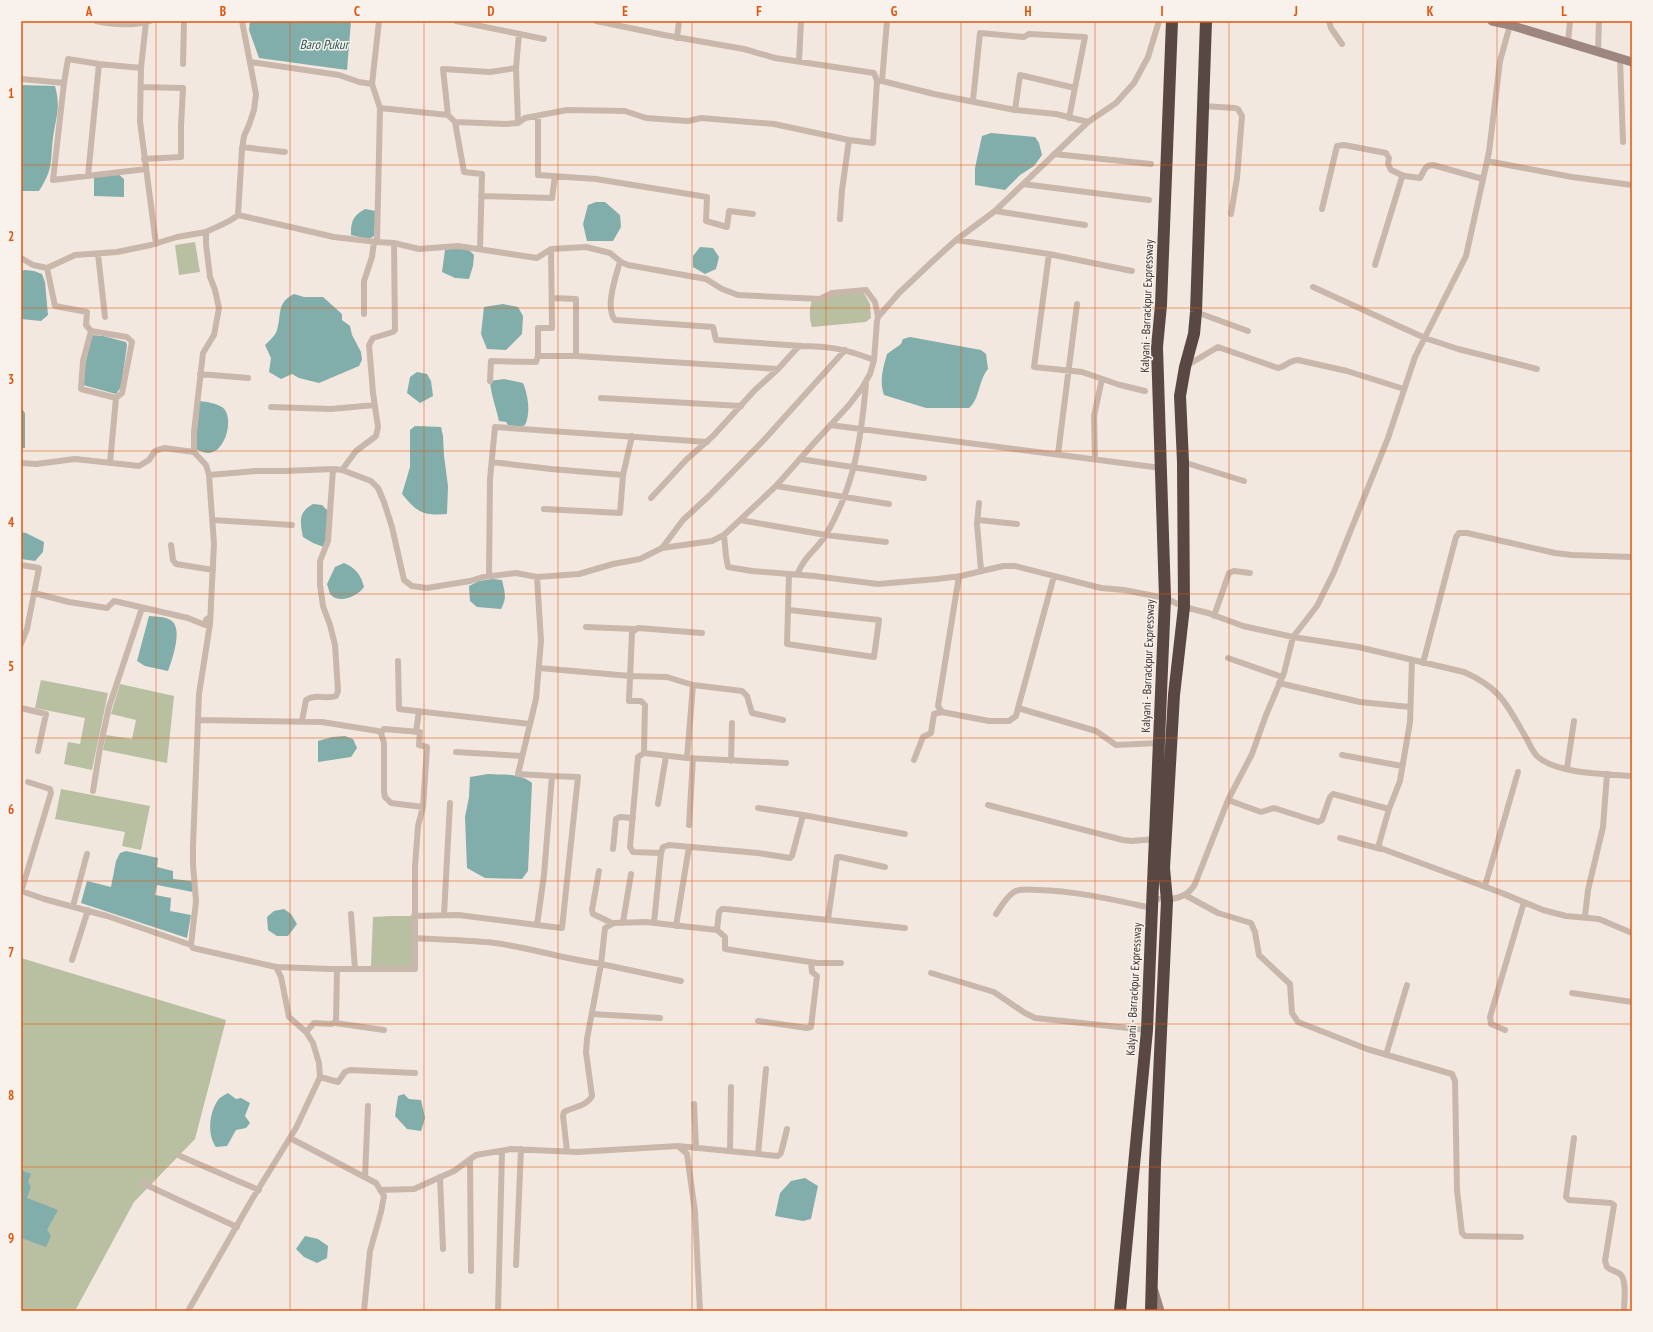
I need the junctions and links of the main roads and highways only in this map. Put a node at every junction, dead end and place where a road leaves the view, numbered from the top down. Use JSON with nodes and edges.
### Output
{"nodes":[{"id":1,"x":1172,"y":21,"type":"edge"},
{"id":2,"x":1206,"y":21,"type":"edge"},
{"id":3,"x":1494,"y":21,"type":"edge"},
{"id":4,"x":1632,"y":62,"type":"edge"},
{"id":5,"x":1152,"y":1280,"type":"junction"},
{"id":6,"x":1122,"y":1286,"type":"junction"},
{"id":7,"x":1116,"y":1311,"type":"edge"},
{"id":8,"x":1120,"y":1311,"type":"edge"},
{"id":9,"x":1151,"y":1311,"type":"edge"},
{"id":10,"x":1160,"y":1311,"type":"edge"}],
"edges":[{"from":1,"to":6,"type":"highway","name":"Kalyani - Barrackpur Expressway"},
{"from":2,"to":5,"type":"highway"},
{"from":3,"to":4,"type":"main road"},
{"from":5,"to":9,"type":"highway"},
{"from":5,"to":10,"type":"main road"},
{"from":6,"to":7,"type":"main road"},
{"from":6,"to":8,"type":"highway","name":"Kalyani - Barrackpur Expressway"}]}
